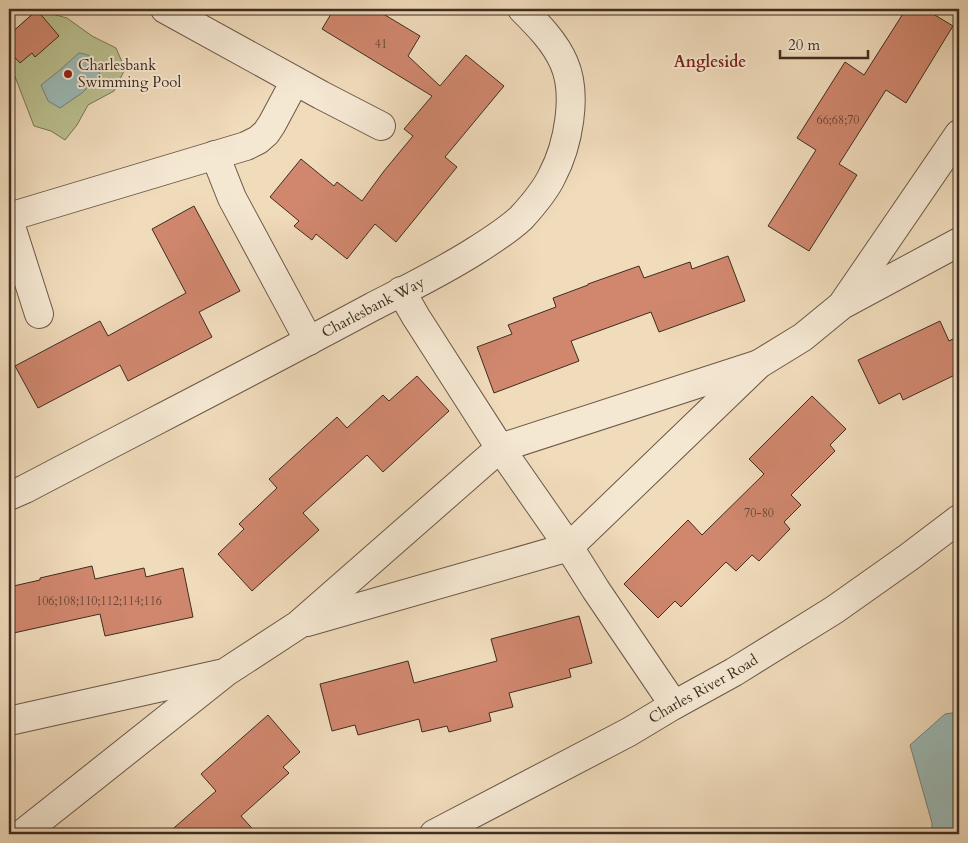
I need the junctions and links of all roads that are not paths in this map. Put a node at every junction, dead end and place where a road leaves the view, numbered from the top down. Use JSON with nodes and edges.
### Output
{"nodes":[{"id":1,"x":165,"y":9,"type":"edge"},
{"id":2,"x":522,"y":9,"type":"edge"},
{"id":3,"x":295,"y":81,"type":"junction"},
{"id":4,"x":382,"y":126,"type":"dead end"},
{"id":5,"x":959,"y":134,"type":"edge"},
{"id":6,"x":214,"y":156,"type":"junction"},
{"id":7,"x":9,"y":219,"type":"edge"},
{"id":8,"x":959,"y":242,"type":"edge"},
{"id":9,"x":401,"y":292,"type":"junction"},
{"id":10,"x":842,"y":305,"type":"junction"},
{"id":11,"x":39,"y":314,"type":"dead end"},
{"id":12,"x":309,"y":341,"type":"junction"},
{"id":13,"x":759,"y":364,"type":"junction"},
{"id":14,"x":500,"y":448,"type":"junction"},
{"id":15,"x":9,"y":496,"type":"edge"},
{"id":16,"x":959,"y":519,"type":"edge"},
{"id":17,"x":569,"y":547,"type":"junction"},
{"id":18,"x":298,"y":625,"type":"junction"},
{"id":19,"x":226,"y":672,"type":"junction"},
{"id":20,"x":674,"y":705,"type":"junction"},
{"id":21,"x":9,"y":721,"type":"edge"},
{"id":22,"x":22,"y":834,"type":"edge"},
{"id":23,"x":434,"y":834,"type":"edge"}],
"edges":[{"from":1,"to":3,"type":"street"},
{"from":2,"to":9,"type":"street","name":"Charlesbank Way"},
{"from":3,"to":4,"type":"street"},
{"from":3,"to":6,"type":"street"},
{"from":5,"to":10,"type":"street"},
{"from":6,"to":7,"type":"street"},
{"from":6,"to":12,"type":"street"},
{"from":7,"to":11,"type":"street"},
{"from":8,"to":10,"type":"street"},
{"from":9,"to":12,"type":"street","name":"Charlesbank Way"},
{"from":9,"to":14,"type":"street"},
{"from":10,"to":13,"type":"street"},
{"from":12,"to":15,"type":"street","name":"Charlesbank Way"},
{"from":13,"to":14,"type":"street"},
{"from":13,"to":17,"type":"street"},
{"from":14,"to":17,"type":"street"},
{"from":14,"to":18,"type":"street"},
{"from":16,"to":20,"type":"street","name":"Charles River Road"},
{"from":17,"to":18,"type":"street"},
{"from":17,"to":20,"type":"street"},
{"from":18,"to":19,"type":"street"},
{"from":19,"to":21,"type":"street"},
{"from":19,"to":22,"type":"street"},
{"from":20,"to":23,"type":"street","name":"Charles River Road"}]}
